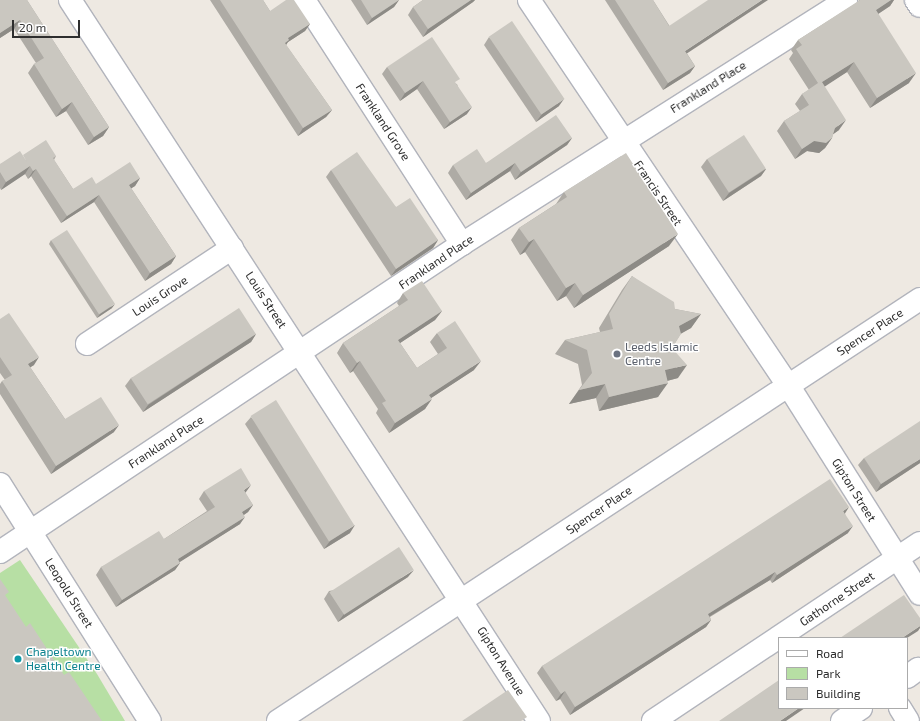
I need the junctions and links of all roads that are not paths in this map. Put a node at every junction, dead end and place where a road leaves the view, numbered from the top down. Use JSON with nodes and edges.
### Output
{"nodes":[{"id":1,"x":70,"y":0,"type":"edge"},
{"id":2,"x":304,"y":0,"type":"edge"},
{"id":3,"x":529,"y":0,"type":"edge"},
{"id":4,"x":846,"y":0,"type":"edge"},
{"id":5,"x":916,"y":0,"type":"edge"},
{"id":6,"x":920,"y":6,"type":"edge"},
{"id":7,"x":622,"y":140,"type":"junction"},
{"id":8,"x":462,"y":244,"type":"junction"},
{"id":9,"x":232,"y":248,"type":"junction"},
{"id":10,"x":920,"y":299,"type":"edge"},
{"id":11,"x":88,"y":344,"type":"dead end"},
{"id":12,"x":301,"y":353,"type":"junction"},
{"id":13,"x":788,"y":386,"type":"junction"},
{"id":14,"x":0,"y":484,"type":"edge"},
{"id":15,"x":30,"y":532,"type":"junction"},
{"id":16,"x":920,"y":544,"type":"edge"},
{"id":17,"x":0,"y":552,"type":"edge"},
{"id":18,"x":897,"y":559,"type":"junction"},
{"id":19,"x":920,"y":594,"type":"edge"},
{"id":20,"x":463,"y":601,"type":"junction"},
{"id":21,"x":780,"y":637,"type":"edge"},
{"id":22,"x":778,"y":638,"type":"edge"},
{"id":23,"x":860,"y":709,"type":"edge"},
{"id":24,"x":901,"y":709,"type":"edge"},
{"id":25,"x":150,"y":721,"type":"edge"},
{"id":26,"x":278,"y":721,"type":"edge"},
{"id":27,"x":539,"y":721,"type":"edge"},
{"id":28,"x":653,"y":721,"type":"edge"},
{"id":29,"x":842,"y":721,"type":"edge"},
{"id":30,"x":908,"y":721,"type":"edge"}],
"edges":[{"from":1,"to":9,"type":"street","name":"Louis Street"},
{"from":2,"to":8,"type":"street","name":"Frankland Grove"},
{"from":3,"to":7,"type":"street","name":"Francis Street"},
{"from":4,"to":7,"type":"street","name":"Frankland Place"},
{"from":5,"to":6,"type":"street"},
{"from":7,"to":8,"type":"street","name":"Frankland Place"},
{"from":7,"to":13,"type":"street","name":"Francis Street"},
{"from":8,"to":12,"type":"street","name":"Frankland Place"},
{"from":9,"to":11,"type":"street","name":"Louis Grove"},
{"from":9,"to":12,"type":"street","name":"Louis Street"},
{"from":10,"to":13,"type":"street","name":"Spencer Place"},
{"from":12,"to":15,"type":"street","name":"Frankland Place"},
{"from":12,"to":20,"type":"street","name":"Louis Street"},
{"from":13,"to":18,"type":"street","name":"Gipton Street"},
{"from":13,"to":20,"type":"street","name":"Spencer Place"},
{"from":14,"to":15,"type":"street","name":"Leopold Street"},
{"from":15,"to":17,"type":"street","name":"Frankland Place"},
{"from":15,"to":25,"type":"street","name":"Leopold Street"},
{"from":16,"to":18,"type":"street","name":"Gathorne Street"},
{"from":18,"to":19,"type":"street","name":"Gipton Street"},
{"from":18,"to":21,"type":"street","name":"Gathorne Street"},
{"from":20,"to":26,"type":"street","name":"Spencer Place"},
{"from":20,"to":27,"type":"street","name":"Gipton Avenue"},
{"from":22,"to":28,"type":"street","name":"Gathorne Street"},
{"from":23,"to":29,"type":"street"},
{"from":24,"to":30,"type":"street"}]}
